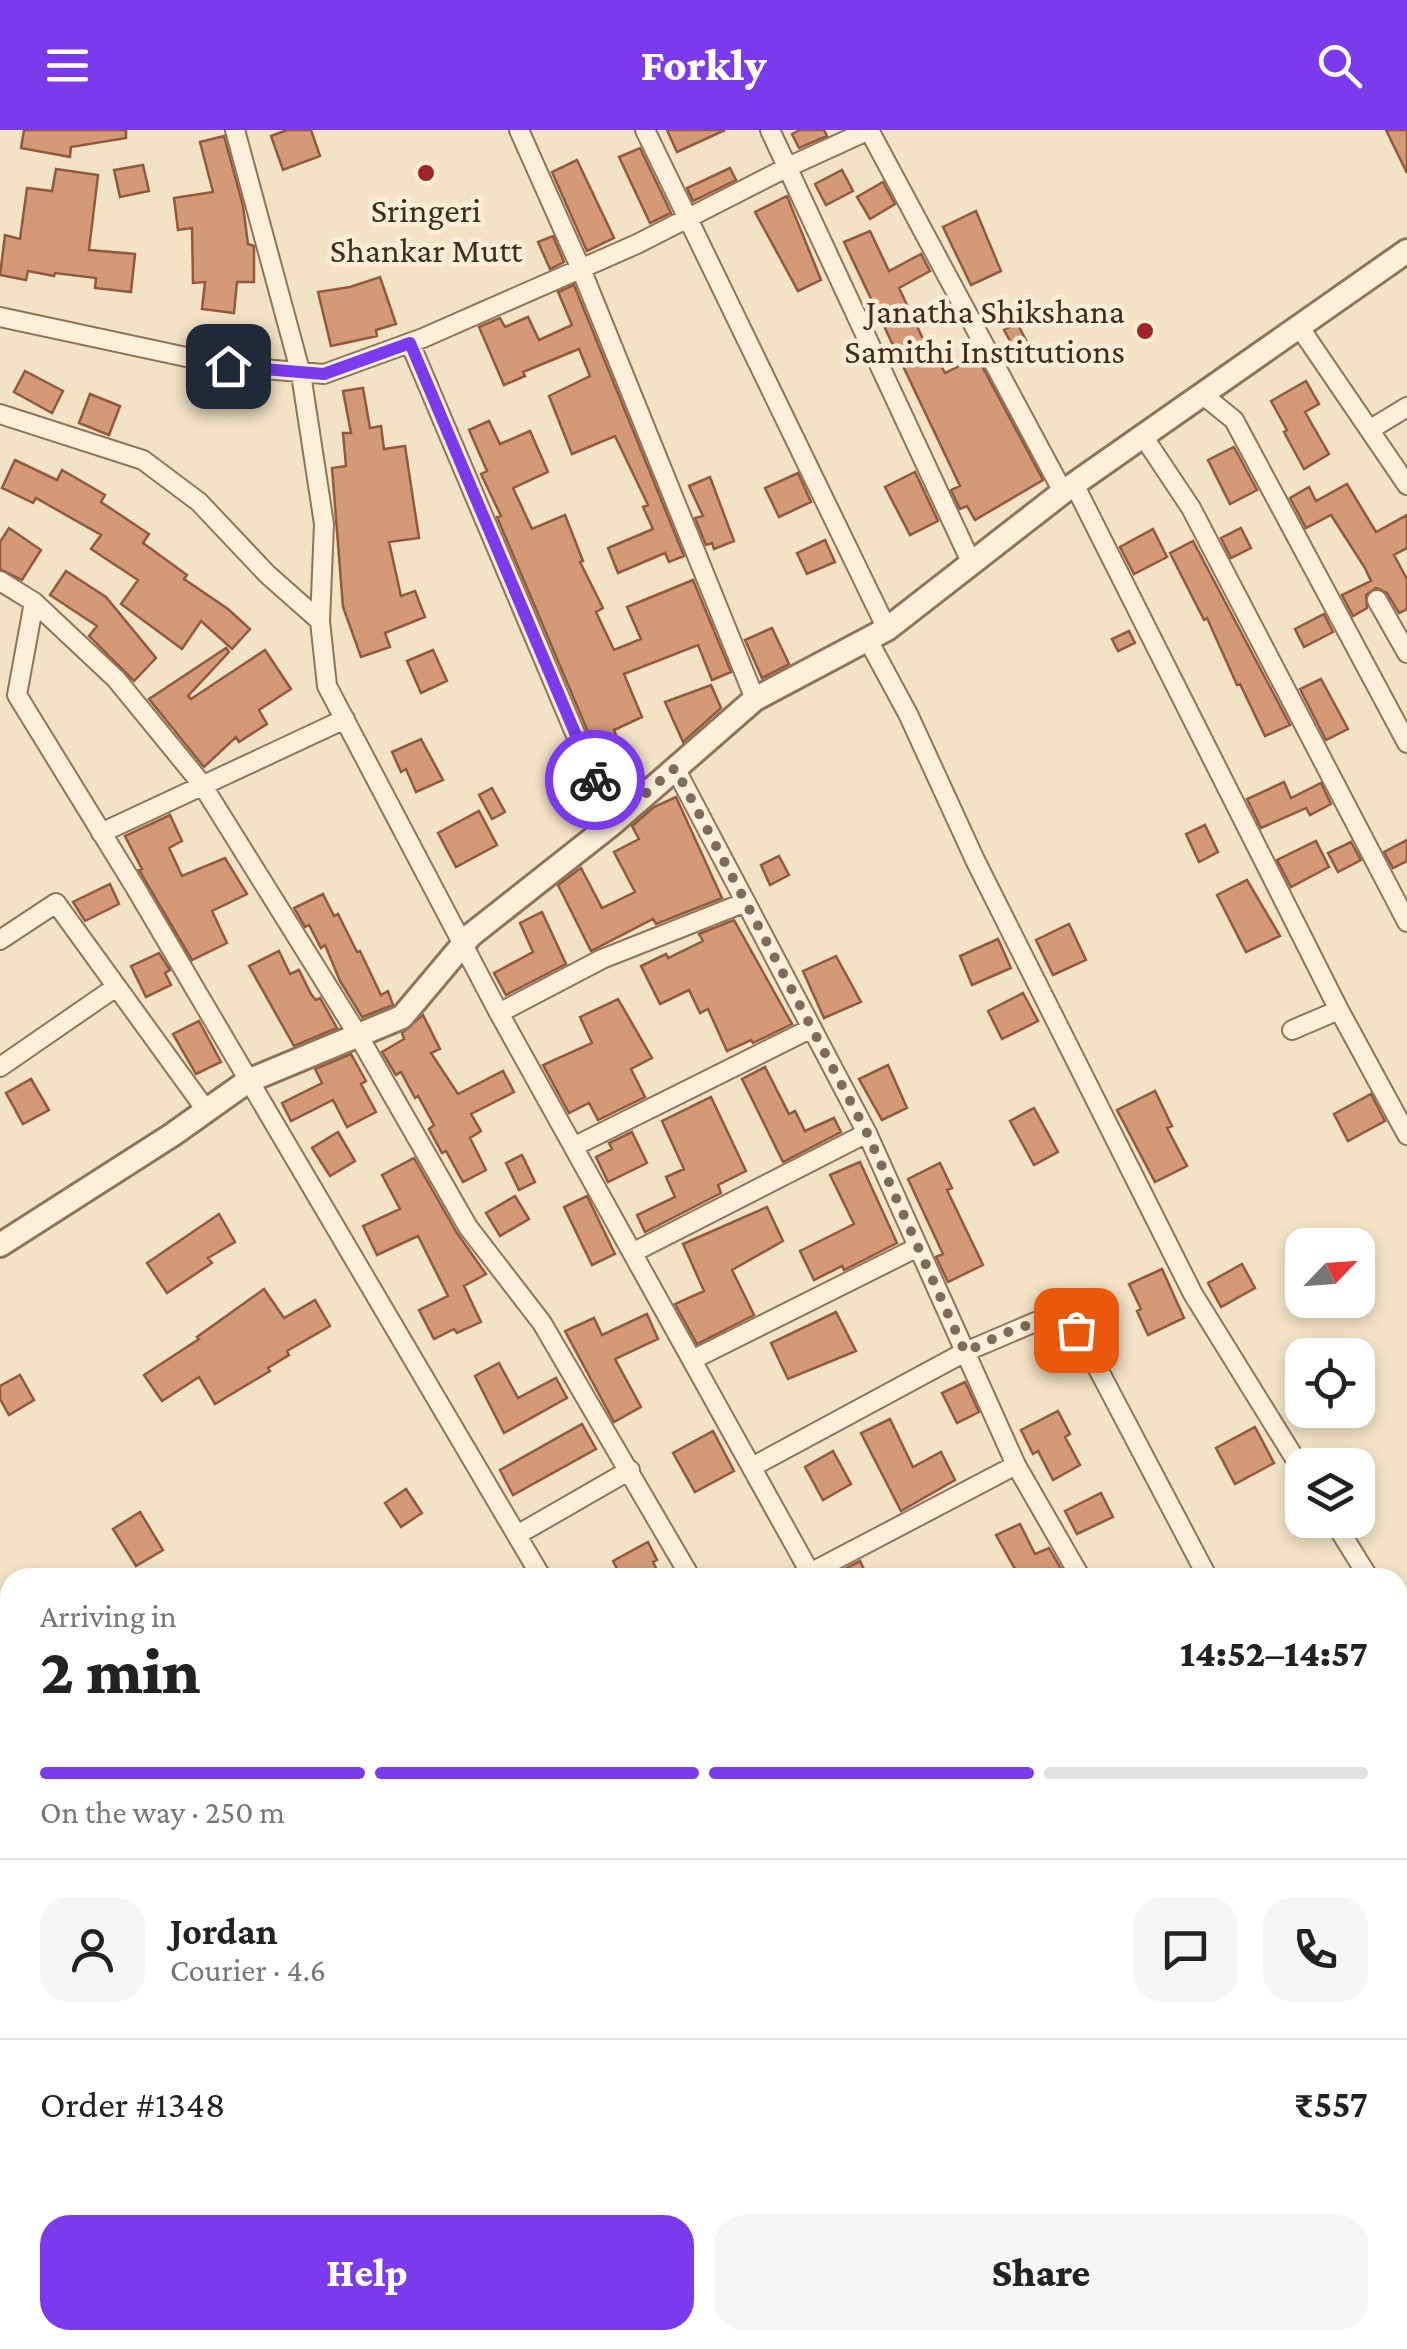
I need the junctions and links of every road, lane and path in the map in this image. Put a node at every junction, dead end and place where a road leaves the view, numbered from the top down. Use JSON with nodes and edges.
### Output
{"nodes":[{"id":1,"x":235,"y":130,"type":"edge"},
{"id":2,"x":520,"y":130,"type":"edge"},
{"id":3,"x":646,"y":130,"type":"edge"},
{"id":4,"x":770,"y":130,"type":"edge"},
{"id":5,"x":788,"y":167,"type":"junction"},
{"id":6,"x":690,"y":219,"type":"junction"},
{"id":7,"x":1407,"y":251,"type":"edge"},
{"id":8,"x":581,"y":268,"type":"junction"},
{"id":9,"x":0,"y":317,"type":"edge"},
{"id":10,"x":1300,"y":328,"type":"junction"},
{"id":11,"x":410,"y":343,"type":"junction"},
{"id":12,"x":301,"y":374,"type":"junction"},
{"id":13,"x":1203,"y":395,"type":"junction"},
{"id":14,"x":1407,"y":407,"type":"edge"},
{"id":15,"x":0,"y":414,"type":"edge"},
{"id":16,"x":1371,"y":429,"type":"junction"},
{"id":17,"x":1143,"y":436,"type":"junction"},
{"id":18,"x":1407,"y":485,"type":"edge"},
{"id":19,"x":1069,"y":488,"type":"junction"},
{"id":20,"x":972,"y":564,"type":"junction"},
{"id":21,"x":0,"y":581,"type":"edge"},
{"id":22,"x":1378,"y":600,"type":"dead end"},
{"id":23,"x":34,"y":602,"type":"junction"},
{"id":24,"x":320,"y":620,"type":"junction"},
{"id":25,"x":877,"y":634,"type":"junction"},
{"id":26,"x":1407,"y":652,"type":"edge"},
{"id":27,"x":755,"y":699,"type":"junction"},
{"id":28,"x":344,"y":719,"type":"junction"},
{"id":29,"x":1407,"y":743,"type":"edge"},
{"id":30,"x":675,"y":768,"type":"junction"},
{"id":31,"x":202,"y":784,"type":"junction"},
{"id":32,"x":613,"y":822,"type":"junction"},
{"id":33,"x":102,"y":832,"type":"junction"},
{"id":34,"x":746,"y":902,"type":"junction"},
{"id":35,"x":1407,"y":922,"type":"edge"},
{"id":36,"x":0,"y":940,"type":"edge"},
{"id":37,"x":462,"y":945,"type":"junction"},
{"id":38,"x":116,"y":986,"type":"junction"},
{"id":39,"x":1339,"y":1010,"type":"junction"},
{"id":40,"x":499,"y":1013,"type":"junction"},
{"id":41,"x":812,"y":1028,"type":"junction"},
{"id":42,"x":1292,"y":1030,"type":"dead end"},
{"id":43,"x":358,"y":1035,"type":"junction"},
{"id":44,"x":0,"y":1067,"type":"edge"},
{"id":45,"x":248,"y":1080,"type":"junction"},
{"id":46,"x":206,"y":1110,"type":"junction"},
{"id":47,"x":867,"y":1133,"type":"junction"},
{"id":48,"x":1407,"y":1134,"type":"edge"},
{"id":49,"x":575,"y":1146,"type":"junction"},
{"id":50,"x":0,"y":1245,"type":"edge"},
{"id":51,"x":918,"y":1247,"type":"junction"},
{"id":52,"x":634,"y":1252,"type":"junction"},
{"id":53,"x":965,"y":1352,"type":"junction"},
{"id":54,"x":694,"y":1360,"type":"junction"},
{"id":55,"x":1288,"y":1448,"type":"edge"},
{"id":56,"x":1016,"y":1465,"type":"junction"},
{"id":57,"x":752,"y":1467,"type":"junction"},
{"id":58,"x":630,"y":1470,"type":"junction"},
{"id":59,"x":517,"y":1535,"type":"junction"},
{"id":60,"x":1344,"y":1538,"type":"edge"},
{"id":61,"x":536,"y":1568,"type":"edge"},
{"id":62,"x":685,"y":1568,"type":"edge"},
{"id":63,"x":808,"y":1568,"type":"edge"},
{"id":64,"x":825,"y":1568,"type":"edge"},
{"id":65,"x":1071,"y":1568,"type":"edge"},
{"id":66,"x":1203,"y":1568,"type":"edge"},
{"id":67,"x":1363,"y":1568,"type":"edge"}],
"edges":[{"from":1,"to":12,"type":"street"},
{"from":2,"to":8,"type":"street"},
{"from":3,"to":6,"type":"street"},
{"from":4,"to":5,"type":"street"},
{"from":5,"to":6,"type":"street"},
{"from":5,"to":19,"type":"street"},
{"from":5,"to":20,"type":"street"},
{"from":6,"to":8,"type":"street"},
{"from":6,"to":25,"type":"street"},
{"from":7,"to":10,"type":"street"},
{"from":8,"to":11,"type":"street"},
{"from":8,"to":27,"type":"street"},
{"from":9,"to":12,"type":"street"},
{"from":10,"to":13,"type":"street"},
{"from":10,"to":16,"type":"street"},
{"from":11,"to":12,"type":"street"},
{"from":11,"to":32,"type":"street"},
{"from":12,"to":24,"type":"street"},
{"from":13,"to":17,"type":"street"},
{"from":13,"to":29,"type":"street"},
{"from":14,"to":16,"type":"street"},
{"from":15,"to":24,"type":"street"},
{"from":16,"to":18,"type":"street"},
{"from":17,"to":19,"type":"street"},
{"from":17,"to":35,"type":"street"},
{"from":19,"to":20,"type":"street"},
{"from":19,"to":39,"type":"street"},
{"from":20,"to":25,"type":"street"},
{"from":21,"to":23,"type":"street"},
{"from":22,"to":26,"type":"street"},
{"from":23,"to":31,"type":"street"},
{"from":23,"to":33,"type":"street"},
{"from":24,"to":28,"type":"street"},
{"from":25,"to":27,"type":"street"},
{"from":25,"to":55,"type":"street"},
{"from":27,"to":30,"type":"street"},
{"from":28,"to":31,"type":"street"},
{"from":28,"to":37,"type":"street"},
{"from":30,"to":32,"type":"street"},
{"from":30,"to":34,"type":"street"},
{"from":31,"to":33,"type":"street"},
{"from":31,"to":43,"type":"street"},
{"from":32,"to":37,"type":"street"},
{"from":33,"to":45,"type":"street"},
{"from":34,"to":40,"type":"street"},
{"from":34,"to":41,"type":"street"},
{"from":36,"to":38,"type":"street"},
{"from":37,"to":40,"type":"street"},
{"from":37,"to":43,"type":"street"},
{"from":38,"to":44,"type":"street"},
{"from":38,"to":46,"type":"street"},
{"from":39,"to":42,"type":"street"},
{"from":39,"to":48,"type":"street"},
{"from":40,"to":49,"type":"street"},
{"from":41,"to":47,"type":"street"},
{"from":41,"to":49,"type":"street"},
{"from":43,"to":45,"type":"street"},
{"from":43,"to":58,"type":"street"},
{"from":45,"to":46,"type":"street"},
{"from":45,"to":59,"type":"street"},
{"from":46,"to":50,"type":"street"},
{"from":47,"to":51,"type":"street"},
{"from":47,"to":52,"type":"street"},
{"from":49,"to":52,"type":"street"},
{"from":51,"to":53,"type":"street"},
{"from":51,"to":54,"type":"street"},
{"from":52,"to":54,"type":"street"},
{"from":53,"to":56,"type":"street"},
{"from":53,"to":57,"type":"street"},
{"from":53,"to":66,"type":"street"},
{"from":54,"to":57,"type":"street"},
{"from":56,"to":64,"type":"street"},
{"from":56,"to":65,"type":"street"},
{"from":57,"to":63,"type":"street"},
{"from":58,"to":59,"type":"street"},
{"from":58,"to":62,"type":"street"},
{"from":59,"to":61,"type":"street"},
{"from":60,"to":67,"type":"street"}]}
